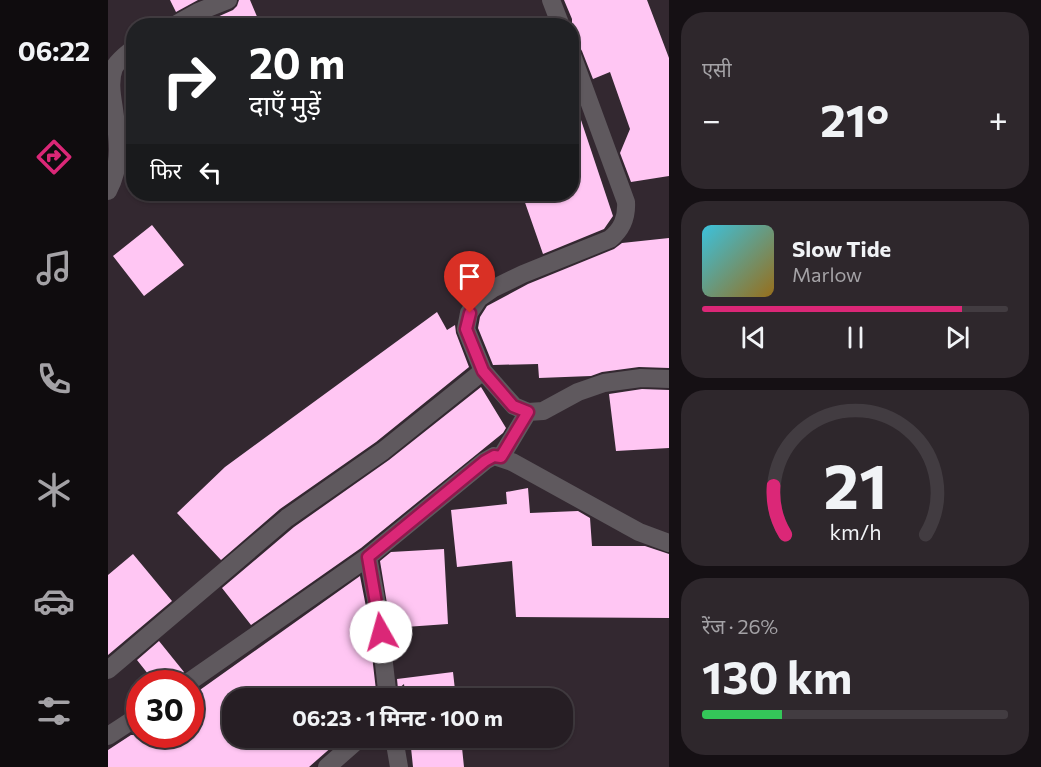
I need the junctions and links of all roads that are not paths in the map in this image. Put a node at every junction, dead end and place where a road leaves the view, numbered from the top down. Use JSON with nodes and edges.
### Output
{"nodes":[{"id":1,"x":228,"y":0,"type":"edge"},
{"id":2,"x":551,"y":0,"type":"edge"},
{"id":3,"x":187,"y":18,"type":"edge"},
{"id":4,"x":558,"y":18,"type":"edge"},
{"id":5,"x":126,"y":56,"type":"edge"},
{"id":6,"x":579,"y":74,"type":"edge"},
{"id":7,"x":108,"y":191,"type":"edge"},
{"id":8,"x":483,"y":371,"type":"junction"},
{"id":9,"x":669,"y":379,"type":"edge"},
{"id":10,"x":528,"y":412,"type":"junction"},
{"id":11,"x":501,"y":457,"type":"junction"},
{"id":12,"x":669,"y":543,"type":"edge"},
{"id":13,"x":368,"y":557,"type":"junction"},
{"id":14,"x":108,"y":670,"type":"edge"},
{"id":15,"x":204,"y":671,"type":"edge"},
{"id":16,"x":387,"y":688,"type":"edge"},
{"id":17,"x":126,"y":724,"type":"edge"},
{"id":18,"x":108,"y":736,"type":"edge"},
{"id":19,"x":349,"y":748,"type":"edge"},
{"id":20,"x":396,"y":748,"type":"edge"},
{"id":21,"x":327,"y":767,"type":"edge"},
{"id":22,"x":399,"y":767,"type":"edge"}],
"edges":[{"from":1,"to":3,"type":"street"},
{"from":2,"to":4,"type":"street"},
{"from":5,"to":7,"type":"street"},
{"from":6,"to":8,"type":"street"},
{"from":8,"to":10,"type":"street"},
{"from":8,"to":14,"type":"street"},
{"from":9,"to":10,"type":"street"},
{"from":10,"to":11,"type":"street"},
{"from":11,"to":12,"type":"street"},
{"from":11,"to":13,"type":"street"},
{"from":13,"to":15,"type":"street"},
{"from":13,"to":16,"type":"street"},
{"from":17,"to":18,"type":"street"},
{"from":19,"to":21,"type":"street"},
{"from":20,"to":22,"type":"street"}]}
